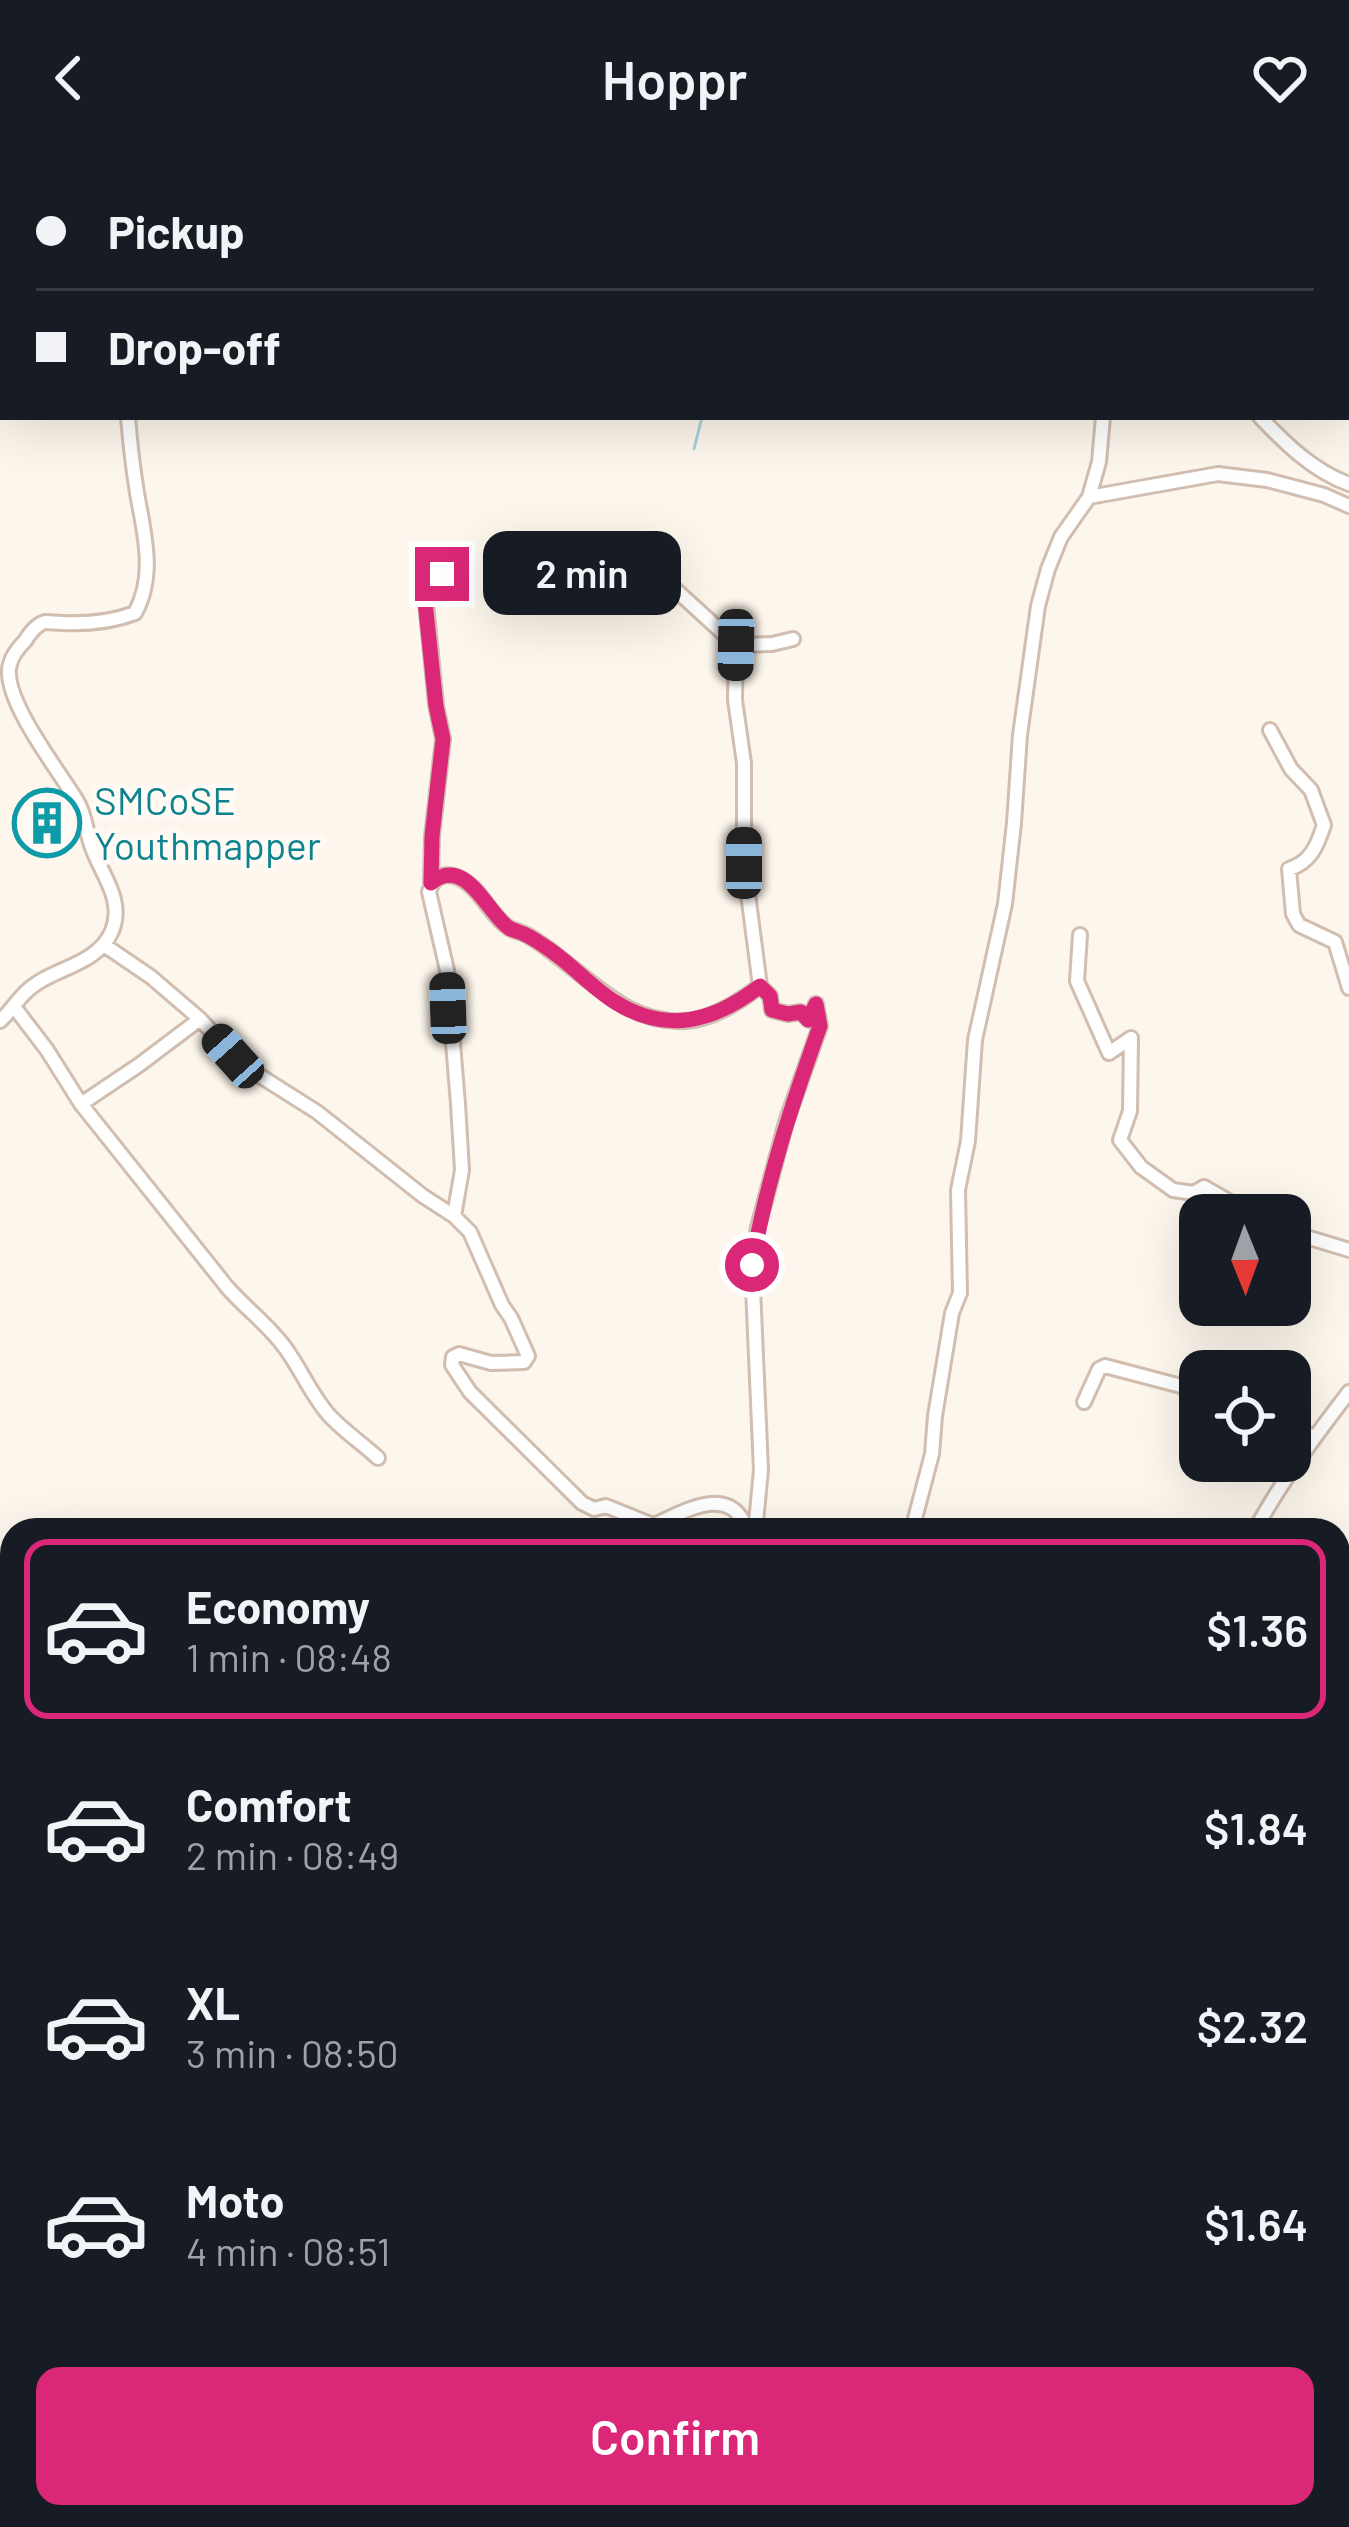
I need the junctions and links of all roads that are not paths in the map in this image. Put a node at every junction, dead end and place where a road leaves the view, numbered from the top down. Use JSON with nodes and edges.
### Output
{"nodes":[{"id":1,"x":128,"y":420,"type":"edge"},
{"id":2,"x":1103,"y":420,"type":"edge"},
{"id":3,"x":1263,"y":420,"type":"edge"},
{"id":4,"x":1349,"y":484,"type":"edge"},
{"id":5,"x":1089,"y":497,"type":"junction"},
{"id":6,"x":1349,"y":506,"type":"edge"},
{"id":7,"x":455,"y":573,"type":"dead end"},
{"id":8,"x":586,"y":587,"type":"dead end"},
{"id":9,"x":793,"y":639,"type":"dead end"},
{"id":10,"x":736,"y":645,"type":"junction"},
{"id":11,"x":1270,"y":730,"type":"dead end"},
{"id":12,"x":431,"y":883,"type":"junction"},
{"id":13,"x":1080,"y":935,"type":"dead end"},
{"id":14,"x":104,"y":945,"type":"junction"},
{"id":15,"x":760,"y":986,"type":"junction"},
{"id":16,"x":1349,"y":988,"type":"edge"},
{"id":17,"x":15,"y":1008,"type":"junction"},
{"id":18,"x":200,"y":1019,"type":"junction"},
{"id":19,"x":0,"y":1021,"type":"edge"},
{"id":20,"x":81,"y":1104,"type":"junction"},
{"id":21,"x":1216,"y":1194,"type":"edge"},
{"id":22,"x":454,"y":1216,"type":"junction"},
{"id":23,"x":1311,"y":1238,"type":"edge"},
{"id":24,"x":1349,"y":1250,"type":"edge"},
{"id":25,"x":1179,"y":1385,"type":"edge"},
{"id":26,"x":1349,"y":1392,"type":"edge"},
{"id":27,"x":1084,"y":1402,"type":"dead end"},
{"id":28,"x":1311,"y":1436,"type":"edge"},
{"id":29,"x":1314,"y":1437,"type":"junction"},
{"id":30,"x":378,"y":1458,"type":"dead end"},
{"id":31,"x":630,"y":1518,"type":"edge"},
{"id":32,"x":669,"y":1518,"type":"edge"},
{"id":33,"x":743,"y":1518,"type":"edge"},
{"id":34,"x":756,"y":1518,"type":"edge"},
{"id":35,"x":915,"y":1518,"type":"edge"},
{"id":36,"x":1263,"y":1518,"type":"edge"}],
"edges":[{"from":1,"to":14,"type":"street"},
{"from":2,"to":5,"type":"street"},
{"from":3,"to":4,"type":"street"},
{"from":5,"to":6,"type":"street"},
{"from":5,"to":35,"type":"street"},
{"from":7,"to":12,"type":"street"},
{"from":8,"to":10,"type":"street"},
{"from":9,"to":10,"type":"street"},
{"from":10,"to":15,"type":"street"},
{"from":11,"to":16,"type":"street"},
{"from":12,"to":15,"type":"street"},
{"from":12,"to":22,"type":"street"},
{"from":13,"to":21,"type":"street"},
{"from":14,"to":17,"type":"street"},
{"from":14,"to":18,"type":"street"},
{"from":15,"to":34,"type":"street"},
{"from":17,"to":19,"type":"street"},
{"from":17,"to":20,"type":"street"},
{"from":18,"to":20,"type":"street"},
{"from":18,"to":22,"type":"street"},
{"from":20,"to":30,"type":"street"},
{"from":22,"to":31,"type":"street"},
{"from":23,"to":24,"type":"street"},
{"from":25,"to":27,"type":"street"},
{"from":26,"to":29,"type":"street"},
{"from":28,"to":29,"type":"street"},
{"from":29,"to":36,"type":"street"},
{"from":32,"to":33,"type":"street"}]}
